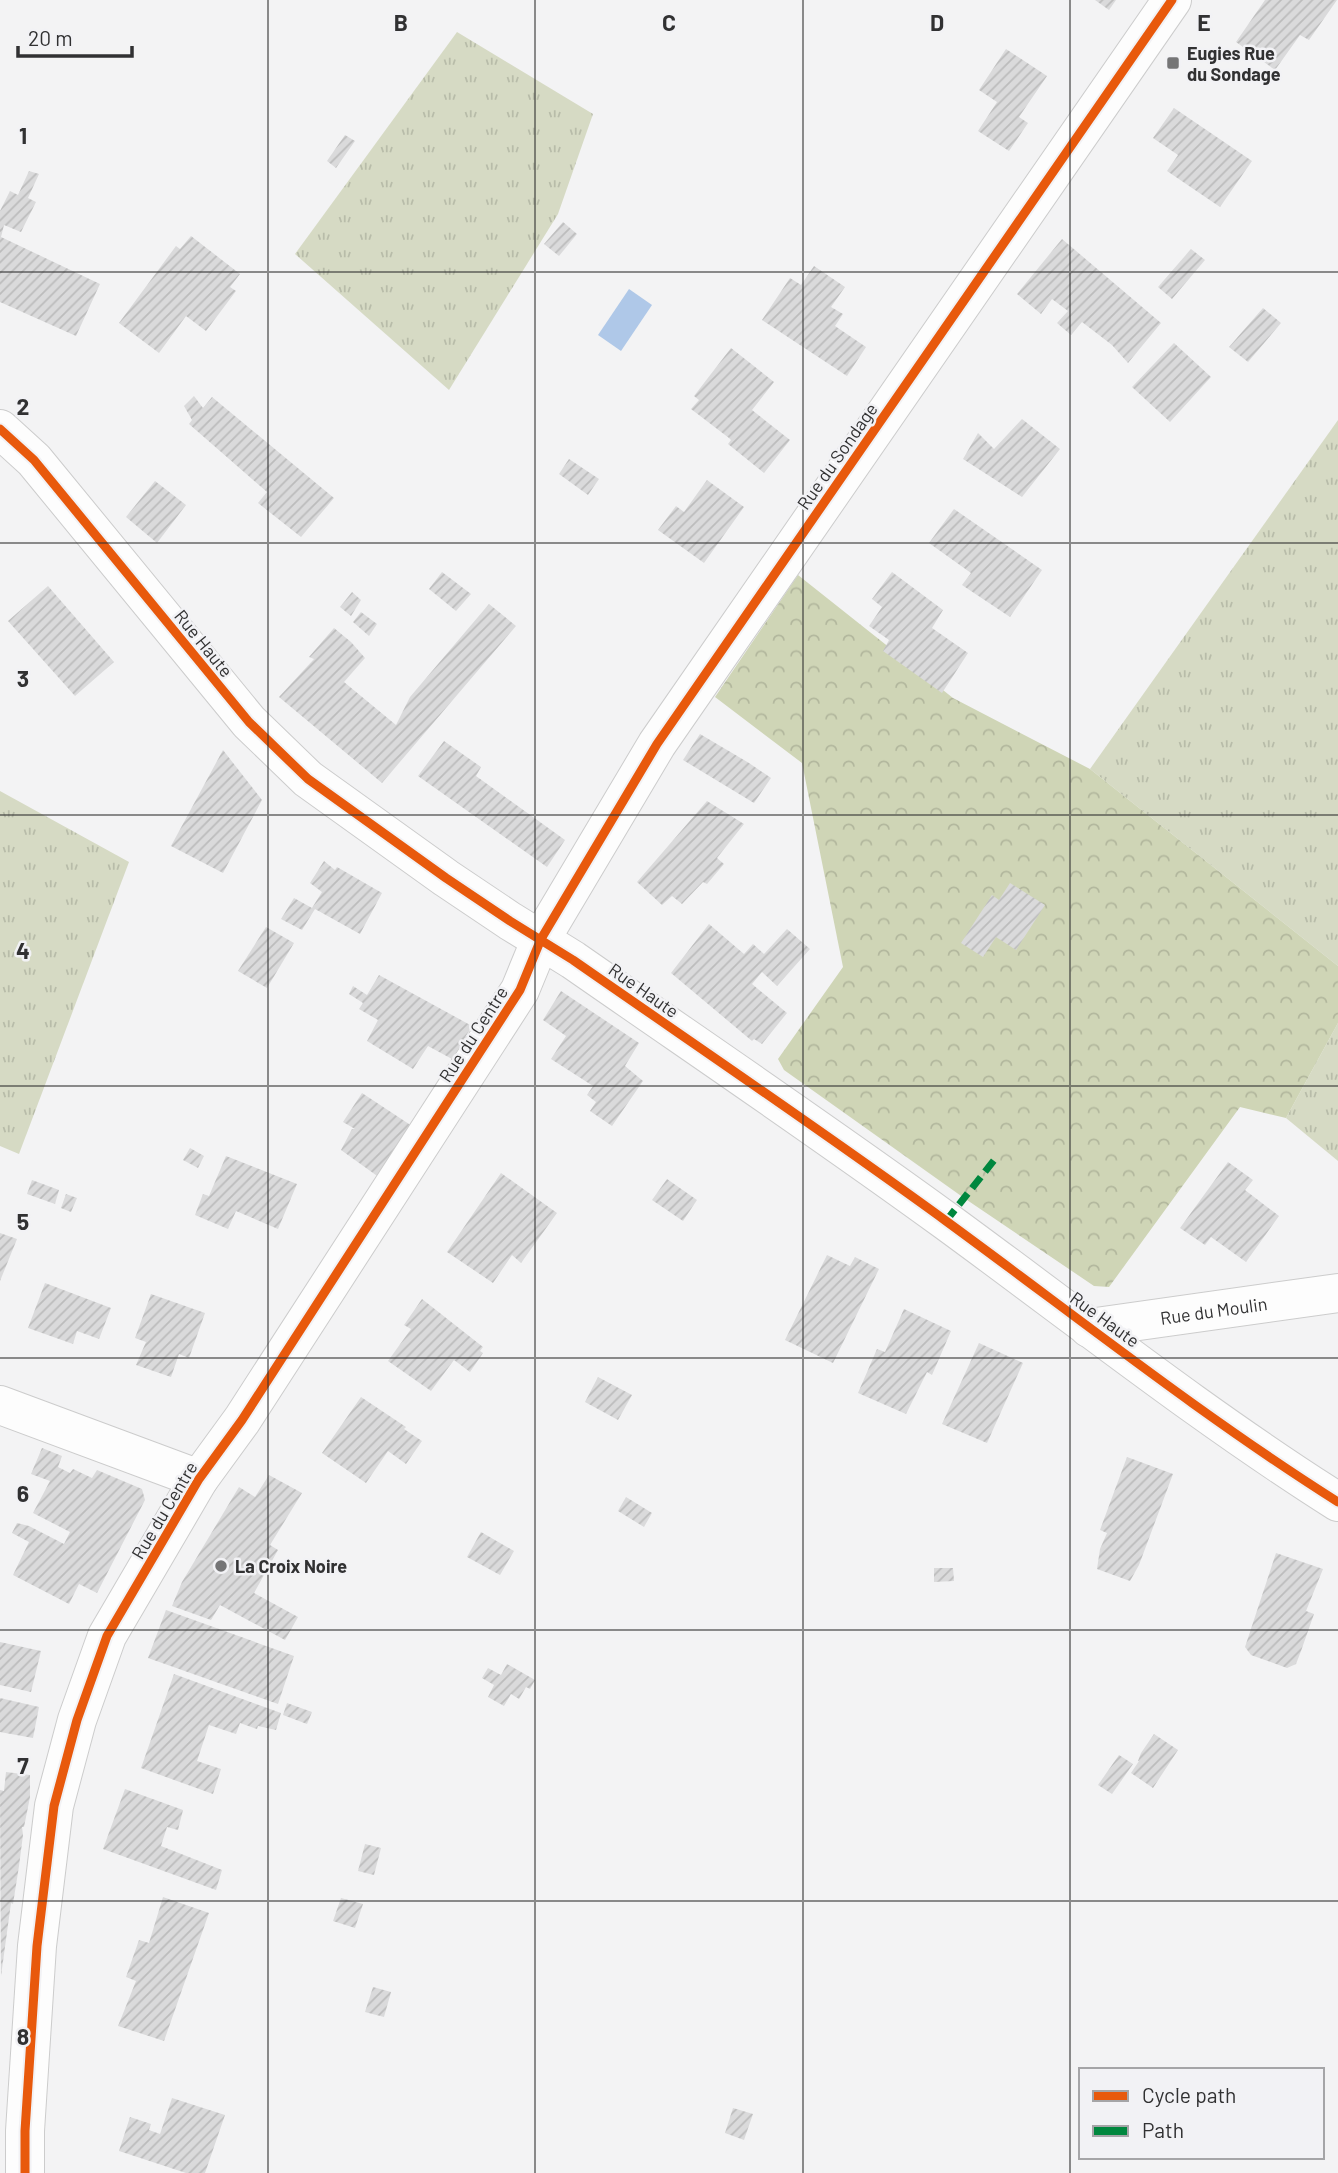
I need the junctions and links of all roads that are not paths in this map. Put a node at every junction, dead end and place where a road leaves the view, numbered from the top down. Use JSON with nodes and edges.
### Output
{"nodes":[{"id":1,"x":1172,"y":0,"type":"edge"},
{"id":2,"x":0,"y":429,"type":"edge"},
{"id":3,"x":541,"y":939,"type":"junction"},
{"id":4,"x":1338,"y":1293,"type":"edge"},
{"id":5,"x":1089,"y":1328,"type":"junction"},
{"id":6,"x":0,"y":1405,"type":"edge"},
{"id":7,"x":199,"y":1479,"type":"junction"},
{"id":8,"x":1338,"y":1502,"type":"edge"},
{"id":9,"x":12,"y":2132,"type":"edge"},
{"id":10,"x":25,"y":2173,"type":"edge"}],
"edges":[{"from":1,"to":3,"type":"street","name":"Rue du Sondage"},
{"from":2,"to":3,"type":"street","name":"Rue Haute"},
{"from":3,"to":5,"type":"street","name":"Rue Haute"},
{"from":3,"to":7,"type":"street","name":"Rue du Centre"},
{"from":4,"to":5,"type":"street","name":"Rue du Moulin"},
{"from":5,"to":8,"type":"street","name":"Rue Haute"},
{"from":6,"to":7,"type":"street"},
{"from":7,"to":9,"type":"street","name":"Rue du Centre"},
{"from":9,"to":10,"type":"street","name":"Rue du Centre"}]}
